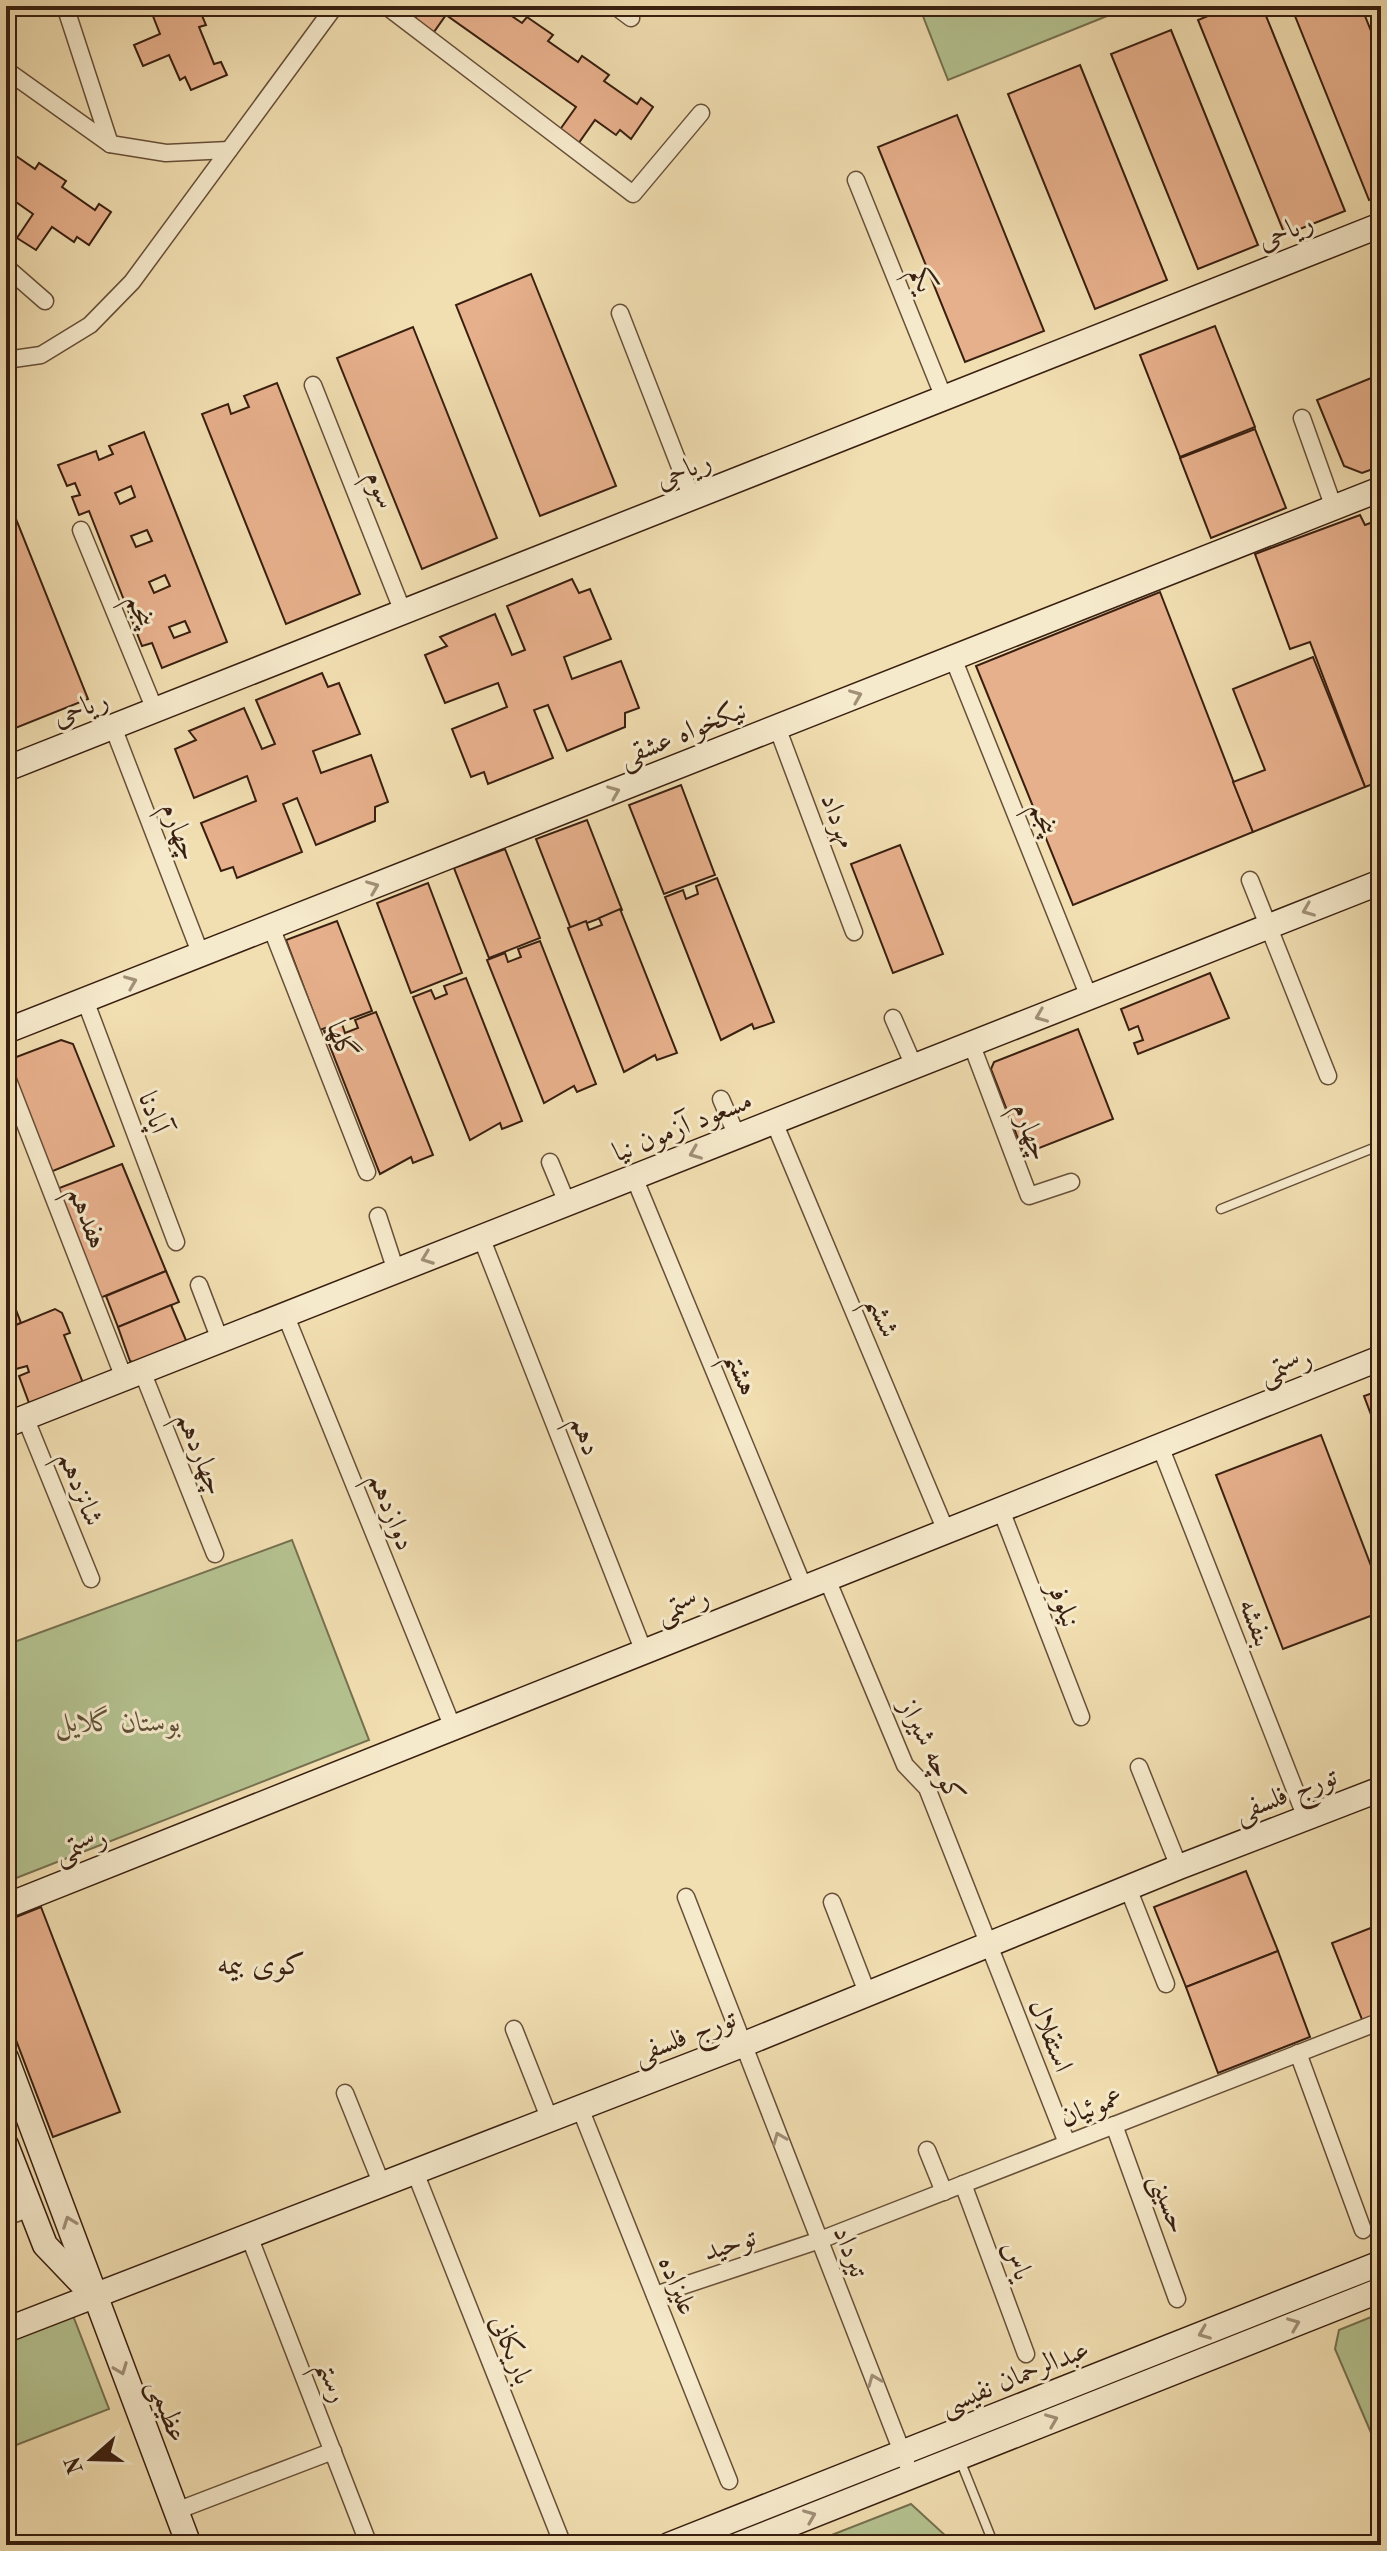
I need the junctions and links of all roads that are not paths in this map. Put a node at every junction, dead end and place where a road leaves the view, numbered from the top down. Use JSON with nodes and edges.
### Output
{"nodes":[{"id":1,"x":65,"y":6,"type":"edge"},
{"id":2,"x":335,"y":6,"type":"edge"},
{"id":3,"x":386,"y":6,"type":"edge"},
{"id":4,"x":615,"y":6,"type":"edge"},
{"id":5,"x":626,"y":6,"type":"edge"},
{"id":6,"x":6,"y":70,"type":"edge"},
{"id":7,"x":701,"y":113,"type":"dead end"},
{"id":8,"x":110,"y":144,"type":"junction"},
{"id":9,"x":229,"y":150,"type":"junction"},
{"id":10,"x":856,"y":180,"type":"dead end"},
{"id":11,"x":1381,"y":225,"type":"edge"},
{"id":12,"x":6,"y":267,"type":"edge"},
{"id":13,"x":45,"y":301,"type":"dead end"},
{"id":14,"x":620,"y":313,"type":"dead end"},
{"id":15,"x":6,"y":360,"type":"edge"},
{"id":16,"x":313,"y":385,"type":"dead end"},
{"id":17,"x":944,"y":398,"type":"junction"},
{"id":18,"x":1302,"y":418,"type":"dead end"},
{"id":19,"x":1381,"y":489,"type":"edge"},
{"id":20,"x":692,"y":498,"type":"junction"},
{"id":21,"x":1334,"y":508,"type":"junction"},
{"id":22,"x":81,"y":530,"type":"dead end"},
{"id":23,"x":403,"y":612,"type":"junction"},
{"id":24,"x":953,"y":658,"type":"junction"},
{"id":25,"x":155,"y":710,"type":"junction"},
{"id":26,"x":113,"y":727,"type":"junction"},
{"id":27,"x":777,"y":727,"type":"junction"},
{"id":28,"x":6,"y":769,"type":"edge"},
{"id":29,"x":1250,"y":880,"type":"dead end"},
{"id":30,"x":1381,"y":882,"type":"edge"},
{"id":31,"x":1269,"y":926,"type":"junction"},
{"id":32,"x":271,"y":927,"type":"junction"},
{"id":33,"x":854,"y":932,"type":"dead end"},
{"id":34,"x":201,"y":955,"type":"junction"},
{"id":35,"x":1089,"y":997,"type":"junction"},
{"id":36,"x":85,"y":1000,"type":"junction"},
{"id":37,"x":893,"y":1018,"type":"dead end"},
{"id":38,"x":6,"y":1031,"type":"edge"},
{"id":39,"x":971,"y":1043,"type":"junction"},
{"id":40,"x":914,"y":1066,"type":"junction"},
{"id":41,"x":6,"y":1075,"type":"edge"},
{"id":42,"x":1328,"y":1076,"type":"dead end"},
{"id":43,"x":721,"y":1099,"type":"dead end"},
{"id":44,"x":774,"y":1122,"type":"junction"},
{"id":45,"x":737,"y":1136,"type":"junction"},
{"id":46,"x":1381,"y":1145,"type":"edge"},
{"id":47,"x":550,"y":1162,"type":"dead end"},
{"id":48,"x":367,"y":1172,"type":"dead end"},
{"id":49,"x":634,"y":1177,"type":"junction"},
{"id":50,"x":1071,"y":1182,"type":"dead end"},
{"id":51,"x":567,"y":1203,"type":"junction"},
{"id":52,"x":1221,"y":1209,"type":"dead end"},
{"id":53,"x":378,"y":1216,"type":"dead end"},
{"id":54,"x":481,"y":1237,"type":"junction"},
{"id":55,"x":176,"y":1242,"type":"dead end"},
{"id":56,"x":396,"y":1271,"type":"junction"},
{"id":57,"x":199,"y":1285,"type":"dead end"},
{"id":58,"x":285,"y":1314,"type":"junction"},
{"id":59,"x":220,"y":1340,"type":"junction"},
{"id":60,"x":1381,"y":1358,"type":"edge"},
{"id":61,"x":133,"y":1374,"type":"junction"},
{"id":62,"x":16,"y":1421,"type":"edge"},
{"id":63,"x":1160,"y":1446,"type":"junction"},
{"id":64,"x":1001,"y":1510,"type":"junction"},
{"id":65,"x":946,"y":1531,"type":"junction"},
{"id":66,"x":215,"y":1554,"type":"dead end"},
{"id":67,"x":91,"y":1579,"type":"dead end"},
{"id":68,"x":827,"y":1579,"type":"junction"},
{"id":69,"x":804,"y":1588,"type":"junction"},
{"id":70,"x":644,"y":1652,"type":"junction"},
{"id":71,"x":1081,"y":1717,"type":"dead end"},
{"id":72,"x":453,"y":1728,"type":"junction"},
{"id":73,"x":1139,"y":1767,"type":"dead end"},
{"id":74,"x":1381,"y":1789,"type":"edge"},
{"id":75,"x":1306,"y":1818,"type":"junction"},
{"id":76,"x":1179,"y":1867,"type":"junction"},
{"id":77,"x":1128,"y":1888,"type":"junction"},
{"id":78,"x":686,"y":1897,"type":"dead end"},
{"id":79,"x":832,"y":1902,"type":"dead end"},
{"id":80,"x":6,"y":1906,"type":"edge"},
{"id":81,"x":988,"y":1946,"type":"junction"},
{"id":82,"x":1166,"y":1984,"type":"dead end"},
{"id":83,"x":868,"y":1995,"type":"junction"},
{"id":84,"x":1381,"y":2021,"type":"edge"},
{"id":85,"x":514,"y":2029,"type":"dead end"},
{"id":86,"x":742,"y":2045,"type":"junction"},
{"id":87,"x":1298,"y":2053,"type":"junction"},
{"id":88,"x":6,"y":2058,"type":"edge"},
{"id":89,"x":345,"y":2093,"type":"dead end"},
{"id":90,"x":580,"y":2108,"type":"junction"},
{"id":91,"x":550,"y":2120,"type":"junction"},
{"id":92,"x":1114,"y":2125,"type":"junction"},
{"id":93,"x":1067,"y":2143,"type":"junction"},
{"id":94,"x":6,"y":2145,"type":"edge"},
{"id":95,"x":927,"y":2150,"type":"dead end"},
{"id":96,"x":415,"y":2172,"type":"junction"},
{"id":97,"x":963,"y":2184,"type":"junction"},
{"id":98,"x":382,"y":2185,"type":"junction"},
{"id":99,"x":944,"y":2192,"type":"junction"},
{"id":100,"x":30,"y":2208,"type":"junction"},
{"id":101,"x":6,"y":2217,"type":"edge"},
{"id":102,"x":1363,"y":2230,"type":"dead end"},
{"id":103,"x":249,"y":2236,"type":"junction"},
{"id":104,"x":820,"y":2240,"type":"junction"},
{"id":105,"x":1381,"y":2263,"type":"edge"},
{"id":106,"x":1381,"y":2290,"type":"edge"},
{"id":107,"x":655,"y":2295,"type":"junction"},
{"id":108,"x":94,"y":2296,"type":"junction"},
{"id":109,"x":1177,"y":2299,"type":"dead end"},
{"id":110,"x":6,"y":2330,"type":"edge"},
{"id":111,"x":1026,"y":2354,"type":"dead end"},
{"id":112,"x":950,"y":2434,"type":"junction"},
{"id":113,"x":333,"y":2451,"type":"junction"},
{"id":114,"x":903,"y":2453,"type":"junction"},
{"id":115,"x":959,"y":2457,"type":"junction"},
{"id":116,"x":912,"y":2476,"type":"junction"},
{"id":117,"x":729,"y":2481,"type":"dead end"},
{"id":118,"x":176,"y":2511,"type":"junction"},
{"id":119,"x":189,"y":2545,"type":"edge"},
{"id":120,"x":369,"y":2545,"type":"edge"},
{"id":121,"x":563,"y":2545,"type":"edge"},
{"id":122,"x":669,"y":2545,"type":"edge"},
{"id":123,"x":738,"y":2545,"type":"edge"},
{"id":124,"x":994,"y":2545,"type":"edge"}],
"edges":[{"from":1,"to":8,"type":"street"},
{"from":2,"to":9,"type":"street"},
{"from":3,"to":7,"type":"street"},
{"from":4,"to":5,"type":"street"},
{"from":6,"to":8,"type":"street"},
{"from":8,"to":9,"type":"street"},
{"from":9,"to":15,"type":"street"},
{"from":10,"to":17,"type":"street","name":"یکم"},
{"from":11,"to":17,"type":"street","name":"ریاحی"},
{"from":12,"to":13,"type":"street"},
{"from":14,"to":20,"type":"street"},
{"from":16,"to":23,"type":"street","name":"سوم"},
{"from":17,"to":20,"type":"street","name":"ریاحی"},
{"from":18,"to":21,"type":"street"},
{"from":19,"to":21,"type":"street","name":"نیکخواه عشقی"},
{"from":20,"to":23,"type":"street","name":"ریاحی"},
{"from":21,"to":24,"type":"street","name":"نیکخواه عشقی"},
{"from":22,"to":25,"type":"street","name":"پنجم"},
{"from":23,"to":25,"type":"street","name":"ریاحی"},
{"from":27,"to":24,"type":"street","name":"نیکخواه عشقی","one_way":true},
{"from":24,"to":35,"type":"street","name":"پنجم"},
{"from":25,"to":26,"type":"street","name":"ریاحی"},
{"from":26,"to":28,"type":"street","name":"ریاحی"},
{"from":26,"to":34,"type":"street","name":"چهارم"},
{"from":32,"to":27,"type":"street","name":"نیکخواه عشقی","one_way":true},
{"from":27,"to":33,"type":"street","name":"مهرداد"},
{"from":29,"to":31,"type":"street"},
{"from":30,"to":31,"type":"street","name":"مسعود آزمون نیا","one_way":true},
{"from":31,"to":35,"type":"street","name":"مسعود آزمون نیا"},
{"from":31,"to":42,"type":"street"},
{"from":32,"to":34,"type":"street","name":"نیکخواه عشقی"},
{"from":32,"to":48,"type":"street","name":"گلها"},
{"from":36,"to":34,"type":"street","name":"نیکخواه عشقی","one_way":true},
{"from":35,"to":39,"type":"street","name":"مسعود آزمون نیا","one_way":true},
{"from":36,"to":38,"type":"street","name":"نیکخواه عشقی"},
{"from":36,"to":55,"type":"street","name":"آپادنا"},
{"from":37,"to":40,"type":"street"},
{"from":39,"to":40,"type":"street","name":"مسعود آزمون نیا"},
{"from":39,"to":50,"type":"street","name":"چهارم"},
{"from":40,"to":44,"type":"street","name":"مسعود آزمون نیا"},
{"from":41,"to":61,"type":"street","name":"هفدهم"},
{"from":43,"to":45,"type":"street"},
{"from":44,"to":45,"type":"street","name":"مسعود آزمون نیا"},
{"from":44,"to":65,"type":"street","name":"ششم"},
{"from":45,"to":49,"type":"street","name":"مسعود آزمون نیا","one_way":true},
{"from":46,"to":52,"type":"lane"},
{"from":47,"to":51,"type":"street"},
{"from":49,"to":51,"type":"street","name":"مسعود آزمون نیا"},
{"from":49,"to":69,"type":"street","name":"هشتم"},
{"from":51,"to":54,"type":"street","name":"مسعود آزمون نیا"},
{"from":53,"to":56,"type":"street"},
{"from":54,"to":56,"type":"street","name":"مسعود آزمون نیا","one_way":true},
{"from":54,"to":70,"type":"street","name":"دهم"},
{"from":56,"to":58,"type":"street","name":"مسعود آزمون نیا"},
{"from":57,"to":59,"type":"street"},
{"from":58,"to":59,"type":"street","name":"مسعود آزمون نیا"},
{"from":58,"to":72,"type":"street","name":"دوازدهم"},
{"from":59,"to":61,"type":"street","name":"مسعود آزمون نیا"},
{"from":60,"to":63,"type":"street","name":"رستمی"},
{"from":61,"to":62,"type":"street","name":"مسعود آزمون نیا"},
{"from":61,"to":66,"type":"street","name":"چهاردهم"},
{"from":62,"to":67,"type":"street","name":"شانزدهم"},
{"from":63,"to":64,"type":"street","name":"رستمی"},
{"from":63,"to":75,"type":"street","name":"بنفشه"},
{"from":64,"to":65,"type":"street","name":"رستمی"},
{"from":64,"to":71,"type":"street","name":"نیلوفر"},
{"from":65,"to":68,"type":"street","name":"رستمی"},
{"from":68,"to":69,"type":"street","name":"رستمی"},
{"from":68,"to":81,"type":"street","name":"کوچه شیراز"},
{"from":69,"to":70,"type":"street","name":"رستمی"},
{"from":70,"to":72,"type":"street","name":"رستمی"},
{"from":72,"to":80,"type":"street","name":"رستمی"},
{"from":73,"to":76,"type":"street"},
{"from":74,"to":75,"type":"street","name":"تورج فلسفی"},
{"from":75,"to":76,"type":"street","name":"تورج فلسفی"},
{"from":76,"to":77,"type":"street","name":"تورج فلسفی"},
{"from":77,"to":81,"type":"street","name":"تورج فلسفی"},
{"from":77,"to":82,"type":"street"},
{"from":78,"to":86,"type":"street","name":"تیرداد"},
{"from":79,"to":83,"type":"street"},
{"from":81,"to":83,"type":"street","name":"تورج فلسفی"},
{"from":81,"to":93,"type":"street","name":"استقلال"},
{"from":83,"to":86,"type":"street","name":"تورج فلسفی"},
{"from":84,"to":87,"type":"street","name":"عموئیان"},
{"from":85,"to":91,"type":"street"},
{"from":86,"to":90,"type":"street","name":"تورج فلسفی"},
{"from":104,"to":86,"type":"street","name":"تیرداد","one_way":true},
{"from":87,"to":92,"type":"street","name":"عموئیان"},
{"from":87,"to":102,"type":"street"},
{"from":108,"to":88,"type":"street","name":"عظیمی","one_way":true},
{"from":89,"to":98,"type":"street"},
{"from":90,"to":91,"type":"street","name":"تورج فلسفی"},
{"from":90,"to":107,"type":"street","name":"علیزاده"},
{"from":91,"to":96,"type":"street","name":"تورج فلسفی"},
{"from":92,"to":93,"type":"street","name":"عموئیان"},
{"from":92,"to":109,"type":"street","name":"حسینی"},
{"from":93,"to":97,"type":"street","name":"عموئیان"},
{"from":94,"to":100,"type":"street","name":"عظیمی"},
{"from":95,"to":99,"type":"street"},
{"from":96,"to":98,"type":"street","name":"تورج فلسفی"},
{"from":96,"to":121,"type":"street","name":"باریکانی"},
{"from":97,"to":99,"type":"street","name":"عموئیان"},
{"from":97,"to":111,"type":"street","name":"یاس"},
{"from":98,"to":103,"type":"street","name":"تورج فلسفی"},
{"from":99,"to":104,"type":"street","name":"عموئیان"},
{"from":100,"to":101,"type":"street"},
{"from":100,"to":108,"type":"street","name":"عظیمی"},
{"from":103,"to":108,"type":"street","name":"تورج فلسفی"},
{"from":103,"to":113,"type":"street","name":"رستم"},
{"from":104,"to":107,"type":"street","name":"توحید"},
{"from":114,"to":104,"type":"street","name":"تیرداد","one_way":true},
{"from":105,"to":112,"type":"street","name":"عبدالرحمان نفیسی","one_way":true},
{"from":115,"to":106,"type":"street","name":"عبدالرحمان نفیسی","one_way":true},
{"from":107,"to":117,"type":"street","name":"علیزاده"},
{"from":108,"to":110,"type":"street","name":"تورج فلسفی"},
{"from":108,"to":118,"type":"street","name":"عظیمی","one_way":true},
{"from":112,"to":114,"type":"street","name":"عبدالرحمان نفیسی"},
{"from":112,"to":115,"type":"lane"},
{"from":113,"to":118,"type":"street"},
{"from":113,"to":120,"type":"street","name":"رستم"},
{"from":114,"to":116,"type":"street","name":"تیرداد"},
{"from":114,"to":122,"type":"street","name":"عبدالرحمان نفیسی"},
{"from":115,"to":116,"type":"street","name":"عبدالرحمان نفیسی"},
{"from":115,"to":124,"type":"lane"},
{"from":123,"to":116,"type":"street","name":"عبدالرحمان نفیسی","one_way":true},
{"from":118,"to":119,"type":"street","name":"عظیمی"}]}
